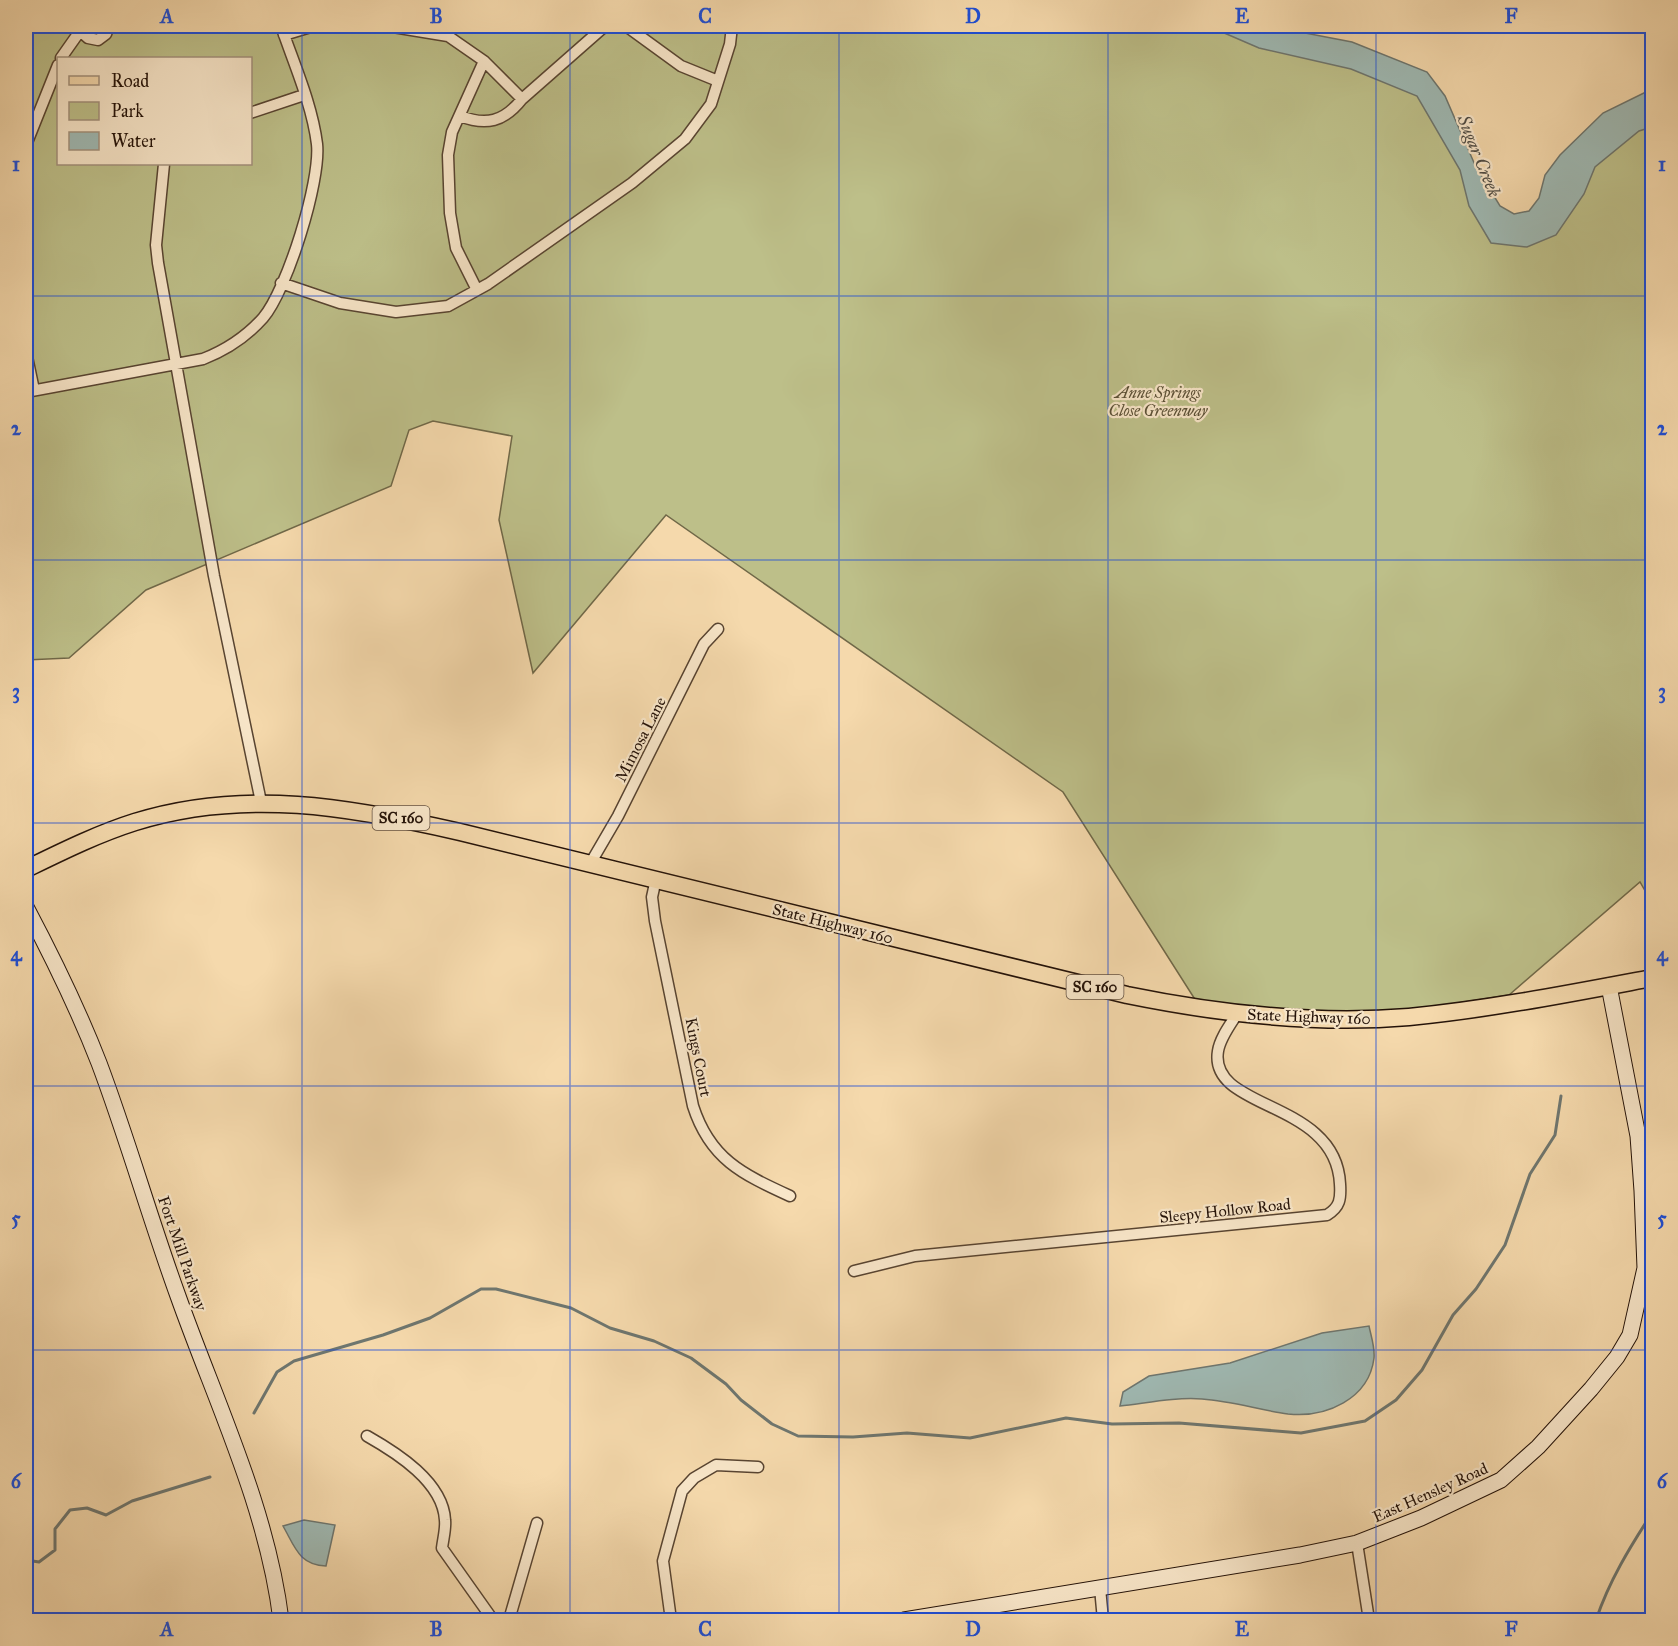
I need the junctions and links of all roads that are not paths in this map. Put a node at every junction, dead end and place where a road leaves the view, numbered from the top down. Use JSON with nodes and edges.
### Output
{"nodes":[{"id":1,"x":109,"y":26,"type":"edge"},
{"id":2,"x":314,"y":26,"type":"edge"},
{"id":3,"x":387,"y":26,"type":"edge"},
{"id":4,"x":605,"y":26,"type":"edge"},
{"id":5,"x":626,"y":26,"type":"edge"},
{"id":6,"x":732,"y":26,"type":"edge"},
{"id":7,"x":80,"y":28,"type":"edge"},
{"id":8,"x":283,"y":30,"type":"edge"},
{"id":9,"x":62,"y":57,"type":"edge"},
{"id":10,"x":484,"y":61,"type":"junction"},
{"id":11,"x":57,"y":71,"type":"edge"},
{"id":12,"x":718,"y":81,"type":"junction"},
{"id":13,"x":54,"y":89,"type":"edge"},
{"id":14,"x":304,"y":95,"type":"junction"},
{"id":15,"x":522,"y":99,"type":"junction"},
{"id":16,"x":252,"y":112,"type":"edge"},
{"id":17,"x":460,"y":116,"type":"junction"},
{"id":18,"x":26,"y":144,"type":"edge"},
{"id":19,"x":164,"y":165,"type":"edge"},
{"id":20,"x":281,"y":282,"type":"junction"},
{"id":21,"x":477,"y":290,"type":"junction"},
{"id":22,"x":26,"y":351,"type":"edge"},
{"id":23,"x":177,"y":364,"type":"junction"},
{"id":24,"x":30,"y":391,"type":"edge"},
{"id":25,"x":718,"y":629,"type":"dead end"},
{"id":26,"x":261,"y":802,"type":"junction"},
{"id":27,"x":590,"y":864,"type":"junction"},
{"id":28,"x":26,"y":869,"type":"edge"},
{"id":29,"x":656,"y":879,"type":"junction"},
{"id":30,"x":26,"y":907,"type":"edge"},
{"id":31,"x":1653,"y":978,"type":"edge"},
{"id":32,"x":1609,"y":986,"type":"junction"},
{"id":33,"x":1237,"y":1014,"type":"junction"},
{"id":34,"x":790,"y":1196,"type":"dead end"},
{"id":35,"x":1649,"y":1265,"type":"edge"},
{"id":36,"x":855,"y":1271,"type":"dead end"},
{"id":37,"x":368,"y":1437,"type":"dead end"},
{"id":38,"x":758,"y":1467,"type":"dead end"},
{"id":39,"x":537,"y":1523,"type":"dead end"},
{"id":40,"x":1357,"y":1543,"type":"junction"},
{"id":41,"x":1100,"y":1588,"type":"junction"},
{"id":42,"x":281,"y":1620,"type":"edge"},
{"id":43,"x":493,"y":1620,"type":"edge"},
{"id":44,"x":509,"y":1620,"type":"edge"},
{"id":45,"x":671,"y":1620,"type":"edge"},
{"id":46,"x":904,"y":1620,"type":"edge"},
{"id":47,"x":1102,"y":1620,"type":"edge"},
{"id":48,"x":1369,"y":1620,"type":"edge"}],
"edges":[{"from":1,"to":7,"type":"street"},
{"from":2,"to":8,"type":"street"},
{"from":3,"to":10,"type":"street"},
{"from":4,"to":15,"type":"street"},
{"from":5,"to":12,"type":"street"},
{"from":6,"to":12,"type":"street"},
{"from":7,"to":9,"type":"street"},
{"from":8,"to":14,"type":"street"},
{"from":10,"to":15,"type":"street"},
{"from":10,"to":17,"type":"street"},
{"from":11,"to":13,"type":"street"},
{"from":12,"to":21,"type":"street"},
{"from":13,"to":18,"type":"street"},
{"from":14,"to":16,"type":"street"},
{"from":14,"to":20,"type":"street"},
{"from":15,"to":17,"type":"street"},
{"from":17,"to":21,"type":"street"},
{"from":19,"to":23,"type":"street"},
{"from":20,"to":21,"type":"street"},
{"from":20,"to":23,"type":"street"},
{"from":22,"to":24,"type":"street"},
{"from":23,"to":24,"type":"street"},
{"from":23,"to":26,"type":"street"},
{"from":25,"to":27,"type":"street","name":"Mimosa Lane"},
{"from":26,"to":27,"type":"main road","name":"State Highway 160","number":"SC 160"},
{"from":26,"to":28,"type":"main road","name":"State Highway 160","number":"SC 160"},
{"from":27,"to":29,"type":"main road","name":"State Highway 160","number":"SC 160"},
{"from":29,"to":33,"type":"main road","name":"State Highway 160","number":"SC 160"},
{"from":29,"to":34,"type":"street","name":"Kings Court"},
{"from":30,"to":42,"type":"main road","name":"Fort Mill Parkway"},
{"from":31,"to":32,"type":"main road","name":"State Highway 160","number":"SC 160"},
{"from":32,"to":33,"type":"main road","name":"State Highway 160","number":"SC 160"},
{"from":32,"to":35,"type":"main road","name":"East Hensley Road"},
{"from":33,"to":36,"type":"street","name":"Sleepy Hollow Road"},
{"from":35,"to":40,"type":"main road","name":"East Hensley Road"},
{"from":37,"to":43,"type":"street"},
{"from":38,"to":45,"type":"street"},
{"from":39,"to":44,"type":"street"},
{"from":40,"to":41,"type":"main road","name":"East Hensley Road"},
{"from":40,"to":48,"type":"street"},
{"from":41,"to":46,"type":"main road","name":"East Hensley Road"},
{"from":41,"to":47,"type":"street"}]}
